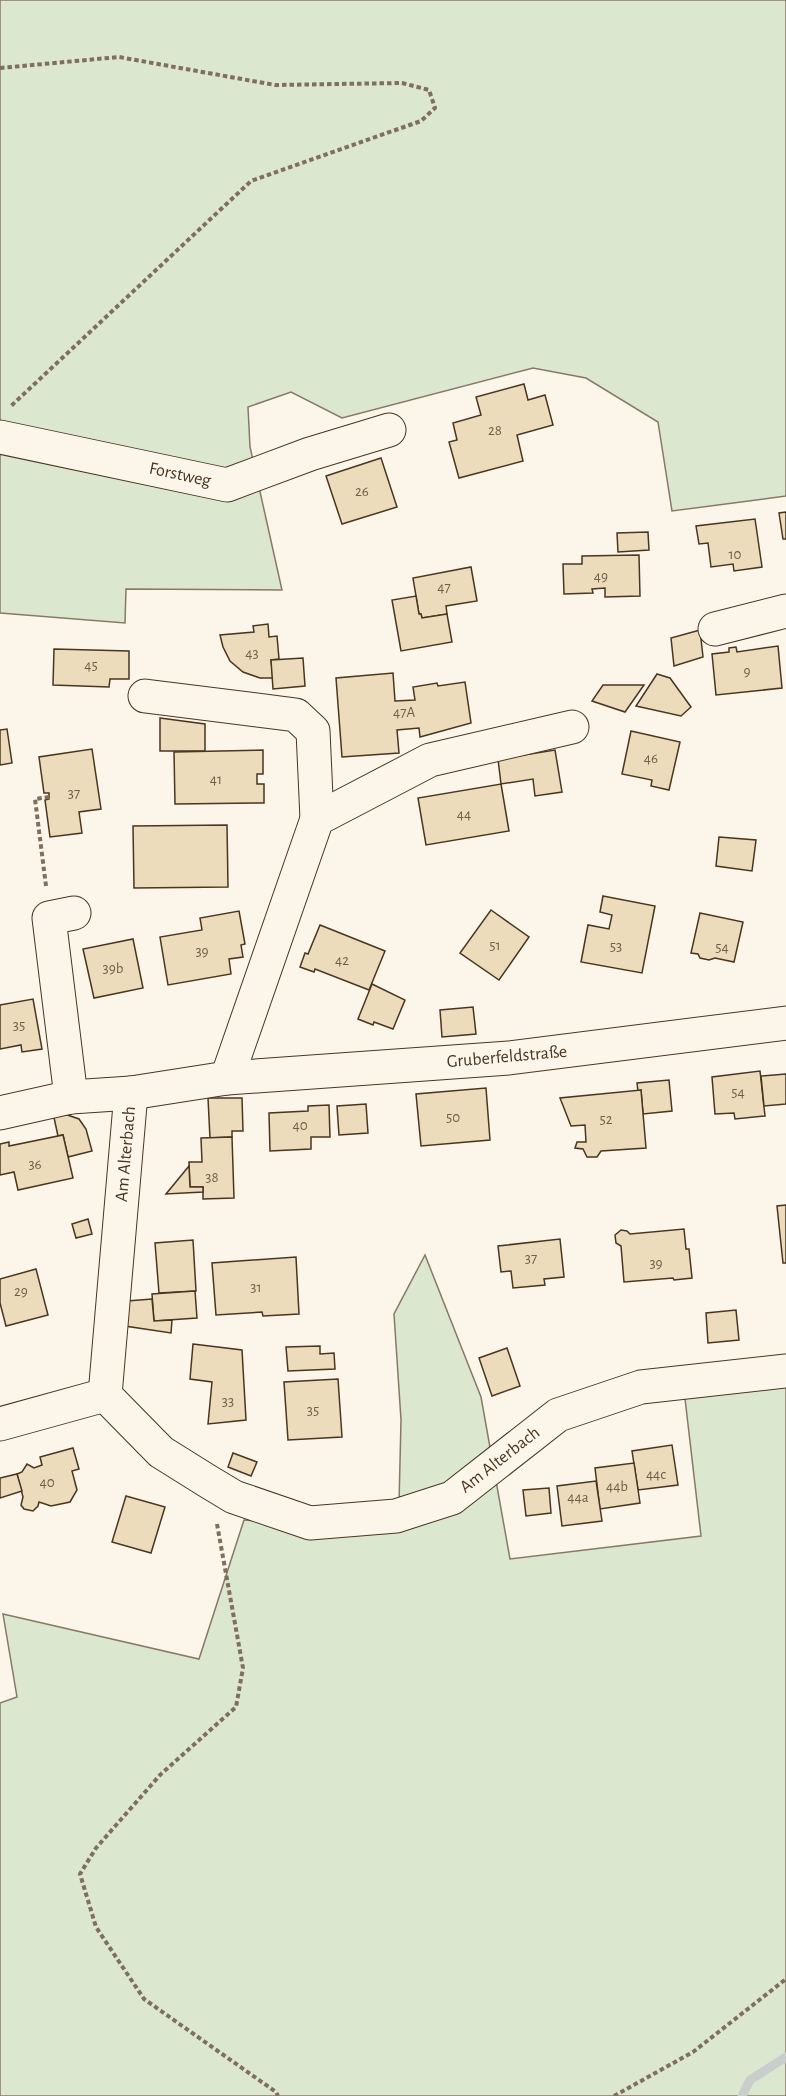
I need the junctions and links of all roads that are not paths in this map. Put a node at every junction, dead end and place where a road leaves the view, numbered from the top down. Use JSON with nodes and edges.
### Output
{"nodes":[{"id":1,"x":4,"y":423,"type":"edge"},
{"id":2,"x":389,"y":430,"type":"dead end"},
{"id":3,"x":786,"y":611,"type":"edge"},
{"id":4,"x":715,"y":629,"type":"dead end"},
{"id":5,"x":145,"y":696,"type":"dead end"},
{"id":6,"x":572,"y":727,"type":"dead end"},
{"id":7,"x":317,"y":819,"type":"junction"},
{"id":8,"x":62,"y":916,"type":"road end"},
{"id":9,"x":786,"y":1023,"type":"edge"},
{"id":10,"x":227,"y":1078,"type":"junction"},
{"id":11,"x":131,"y":1093,"type":"junction"},
{"id":12,"x":71,"y":1097,"type":"junction"},
{"id":13,"x":0,"y":1113,"type":"edge"},
{"id":14,"x":786,"y":1371,"type":"edge"},
{"id":15,"x":105,"y":1395,"type":"junction"},
{"id":16,"x":0,"y":1424,"type":"edge"}],
"edges":[{"from":1,"to":2,"type":"street","name":"Forstweg"},
{"from":3,"to":4,"type":"street"},
{"from":5,"to":7,"type":"street"},
{"from":6,"to":7,"type":"street"},
{"from":7,"to":10,"type":"street"},
{"from":8,"to":12,"type":"street"},
{"from":9,"to":10,"type":"street","name":"Gruberfeldstraße"},
{"from":10,"to":11,"type":"street","name":"Gruberfeldstraße"},
{"from":11,"to":12,"type":"street","name":"Gruberfeldstraße"},
{"from":11,"to":15,"type":"street","name":"Am Alterbach"},
{"from":12,"to":13,"type":"street","name":"Gruberfeldstraße"},
{"from":14,"to":15,"type":"street","name":"Am Alterbach"},
{"from":15,"to":16,"type":"street"}]}
